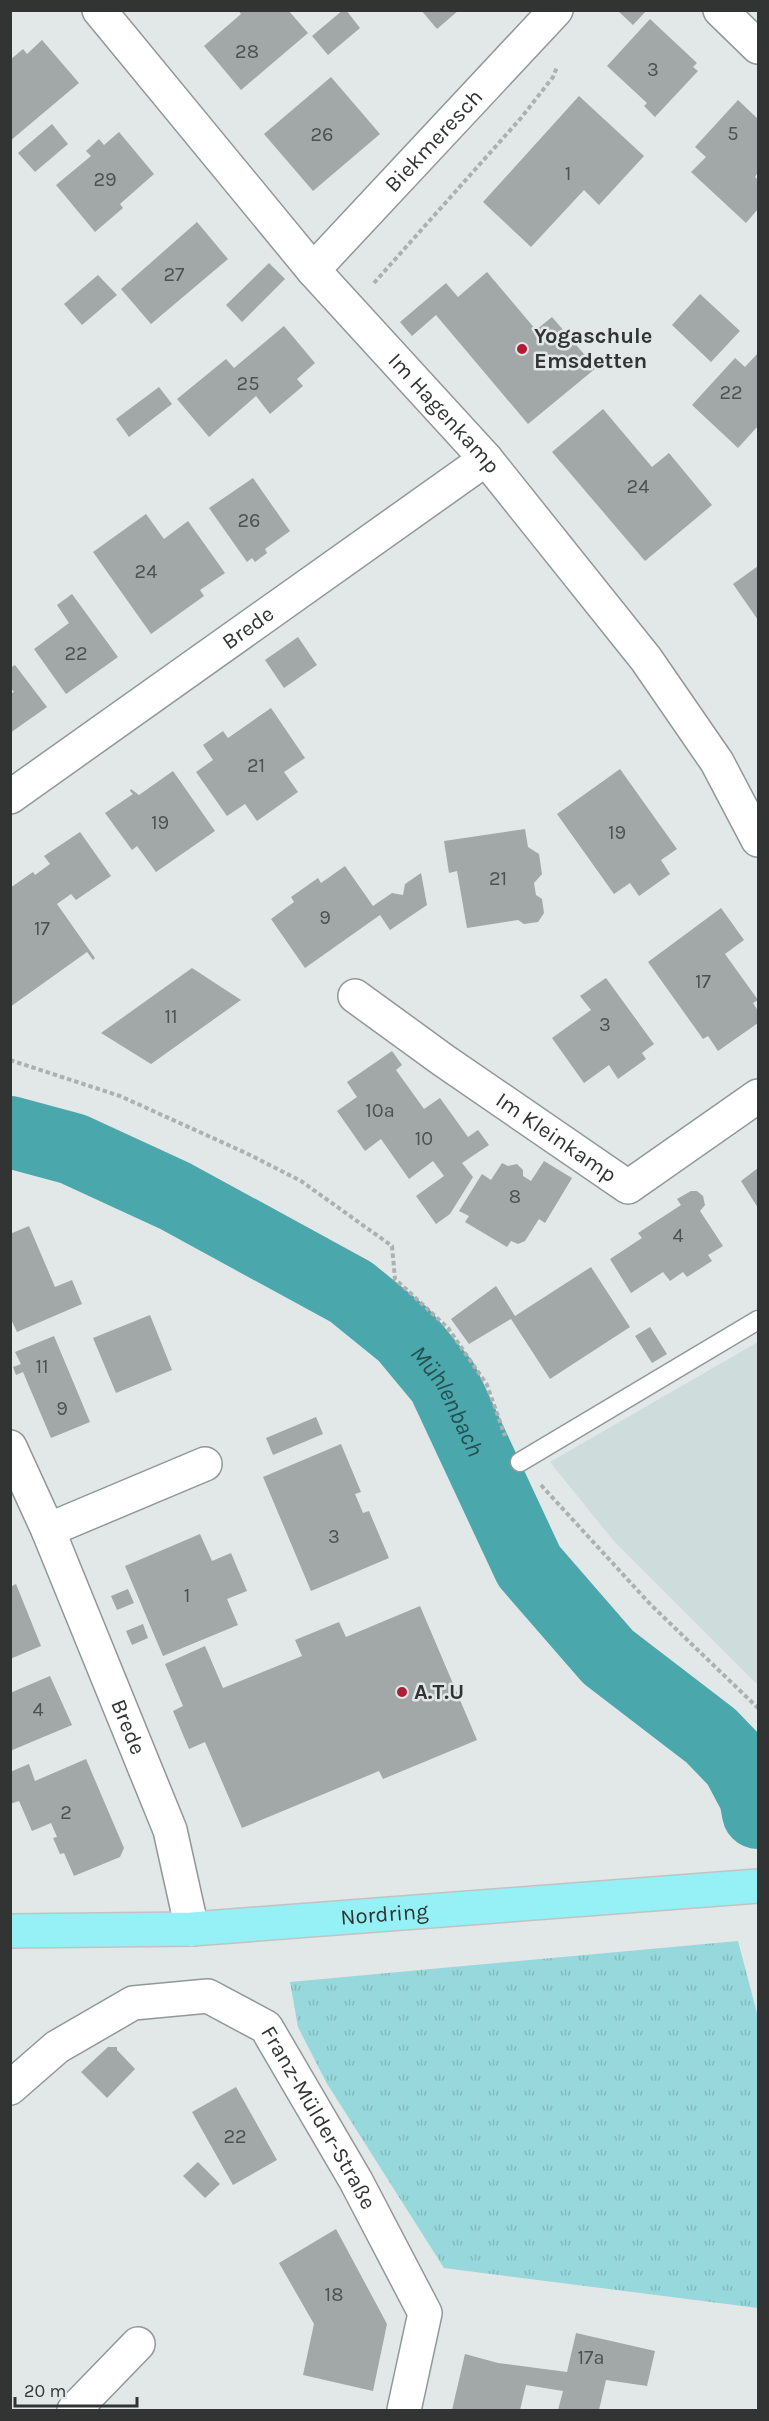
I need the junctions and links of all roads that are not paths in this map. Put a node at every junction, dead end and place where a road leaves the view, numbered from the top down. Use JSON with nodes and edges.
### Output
{"nodes":[{"id":1,"x":99,"y":10,"type":"edge"},
{"id":2,"x":556,"y":10,"type":"edge"},
{"id":3,"x":720,"y":10,"type":"edge"},
{"id":4,"x":759,"y":47,"type":"edge"},
{"id":5,"x":313,"y":270,"type":"junction"},
{"id":6,"x":486,"y":459,"type":"junction"},
{"id":7,"x":10,"y":796,"type":"edge"},
{"id":8,"x":759,"y":840,"type":"edge"},
{"id":9,"x":355,"y":996,"type":"dead end"},
{"id":10,"x":759,"y":1096,"type":"edge"},
{"id":11,"x":759,"y":1320,"type":"edge"},
{"id":12,"x":10,"y":1447,"type":"edge"},
{"id":13,"x":520,"y":1462,"type":"road end"},
{"id":14,"x":205,"y":1464,"type":"dead end"},
{"id":15,"x":48,"y":1530,"type":"junction"},
{"id":16,"x":759,"y":1886,"type":"edge"},
{"id":17,"x":192,"y":1929,"type":"junction"},
{"id":18,"x":10,"y":1930,"type":"edge"},
{"id":19,"x":10,"y":2088,"type":"edge"},
{"id":20,"x":138,"y":2344,"type":"dead end"},
{"id":21,"x":74,"y":2410,"type":"edge"},
{"id":22,"x":404,"y":2410,"type":"edge"}],
"edges":[{"from":1,"to":5,"type":"street","name":"Im Hagenkamp"},
{"from":2,"to":5,"type":"street","name":"Biekmeresch"},
{"from":3,"to":4,"type":"street"},
{"from":5,"to":6,"type":"street","name":"Im Hagenkamp"},
{"from":6,"to":7,"type":"street","name":"Brede"},
{"from":6,"to":8,"type":"street","name":"Im Hagenkamp"},
{"from":9,"to":10,"type":"street","name":"Im Kleinkamp"},
{"from":11,"to":13,"type":"lane"},
{"from":12,"to":15,"type":"street","name":"Brede"},
{"from":14,"to":15,"type":"street"},
{"from":15,"to":17,"type":"street","name":"Brede"},
{"from":16,"to":17,"type":"main road","name":"Nordring"},
{"from":17,"to":18,"type":"main road","name":"Nordring"},
{"from":19,"to":22,"type":"street","name":"Franz-Mülder-Straße"},
{"from":20,"to":21,"type":"street"}]}
